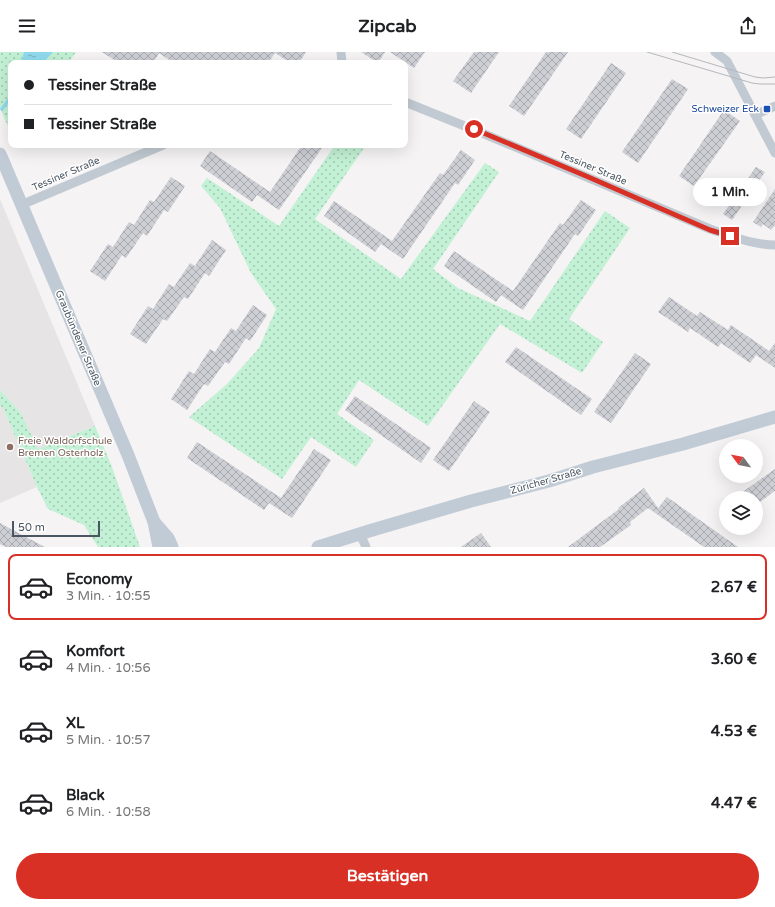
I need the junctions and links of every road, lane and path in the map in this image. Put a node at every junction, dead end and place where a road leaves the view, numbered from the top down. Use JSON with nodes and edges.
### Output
{"nodes":[{"id":1,"x":715,"y":52,"type":"edge"},
{"id":2,"x":408,"y":103,"type":"edge"},
{"id":3,"x":775,"y":106,"type":"edge"},
{"id":4,"x":755,"y":115,"type":"junction"},
{"id":5,"x":156,"y":148,"type":"edge"},
{"id":6,"x":775,"y":153,"type":"edge"},
{"id":7,"x":0,"y":154,"type":"edge"},
{"id":8,"x":21,"y":205,"type":"junction"},
{"id":9,"x":775,"y":246,"type":"edge"},
{"id":10,"x":775,"y":417,"type":"edge"},
{"id":11,"x":154,"y":522,"type":"junction"},
{"id":12,"x":360,"y":534,"type":"junction"},
{"id":13,"x":341,"y":544,"type":"edge"},
{"id":14,"x":159,"y":547,"type":"edge"},
{"id":15,"x":172,"y":547,"type":"edge"},
{"id":16,"x":318,"y":547,"type":"edge"},
{"id":17,"x":366,"y":547,"type":"edge"}],
"edges":[{"from":1,"to":4,"type":"street"},
{"from":2,"to":9,"type":"street","name":"Tessiner Straße"},
{"from":3,"to":4,"type":"street"},
{"from":4,"to":6,"type":"street"},
{"from":5,"to":8,"type":"street","name":"Tessiner Straße"},
{"from":7,"to":8,"type":"main road","name":"Graubündener Straße"},
{"from":8,"to":11,"type":"main road","name":"Graubündener Straße"},
{"from":10,"to":12,"type":"main road","name":"Züricher Straße"},
{"from":11,"to":14,"type":"main road","name":"Graubündener Straße"},
{"from":11,"to":15,"type":"main road","name":"Graubündener Straße"},
{"from":12,"to":13,"type":"main road","name":"Züricher Straße"},
{"from":12,"to":17,"type":"street"},
{"from":13,"to":16,"type":"main road","name":"Züricher Straße"}]}
